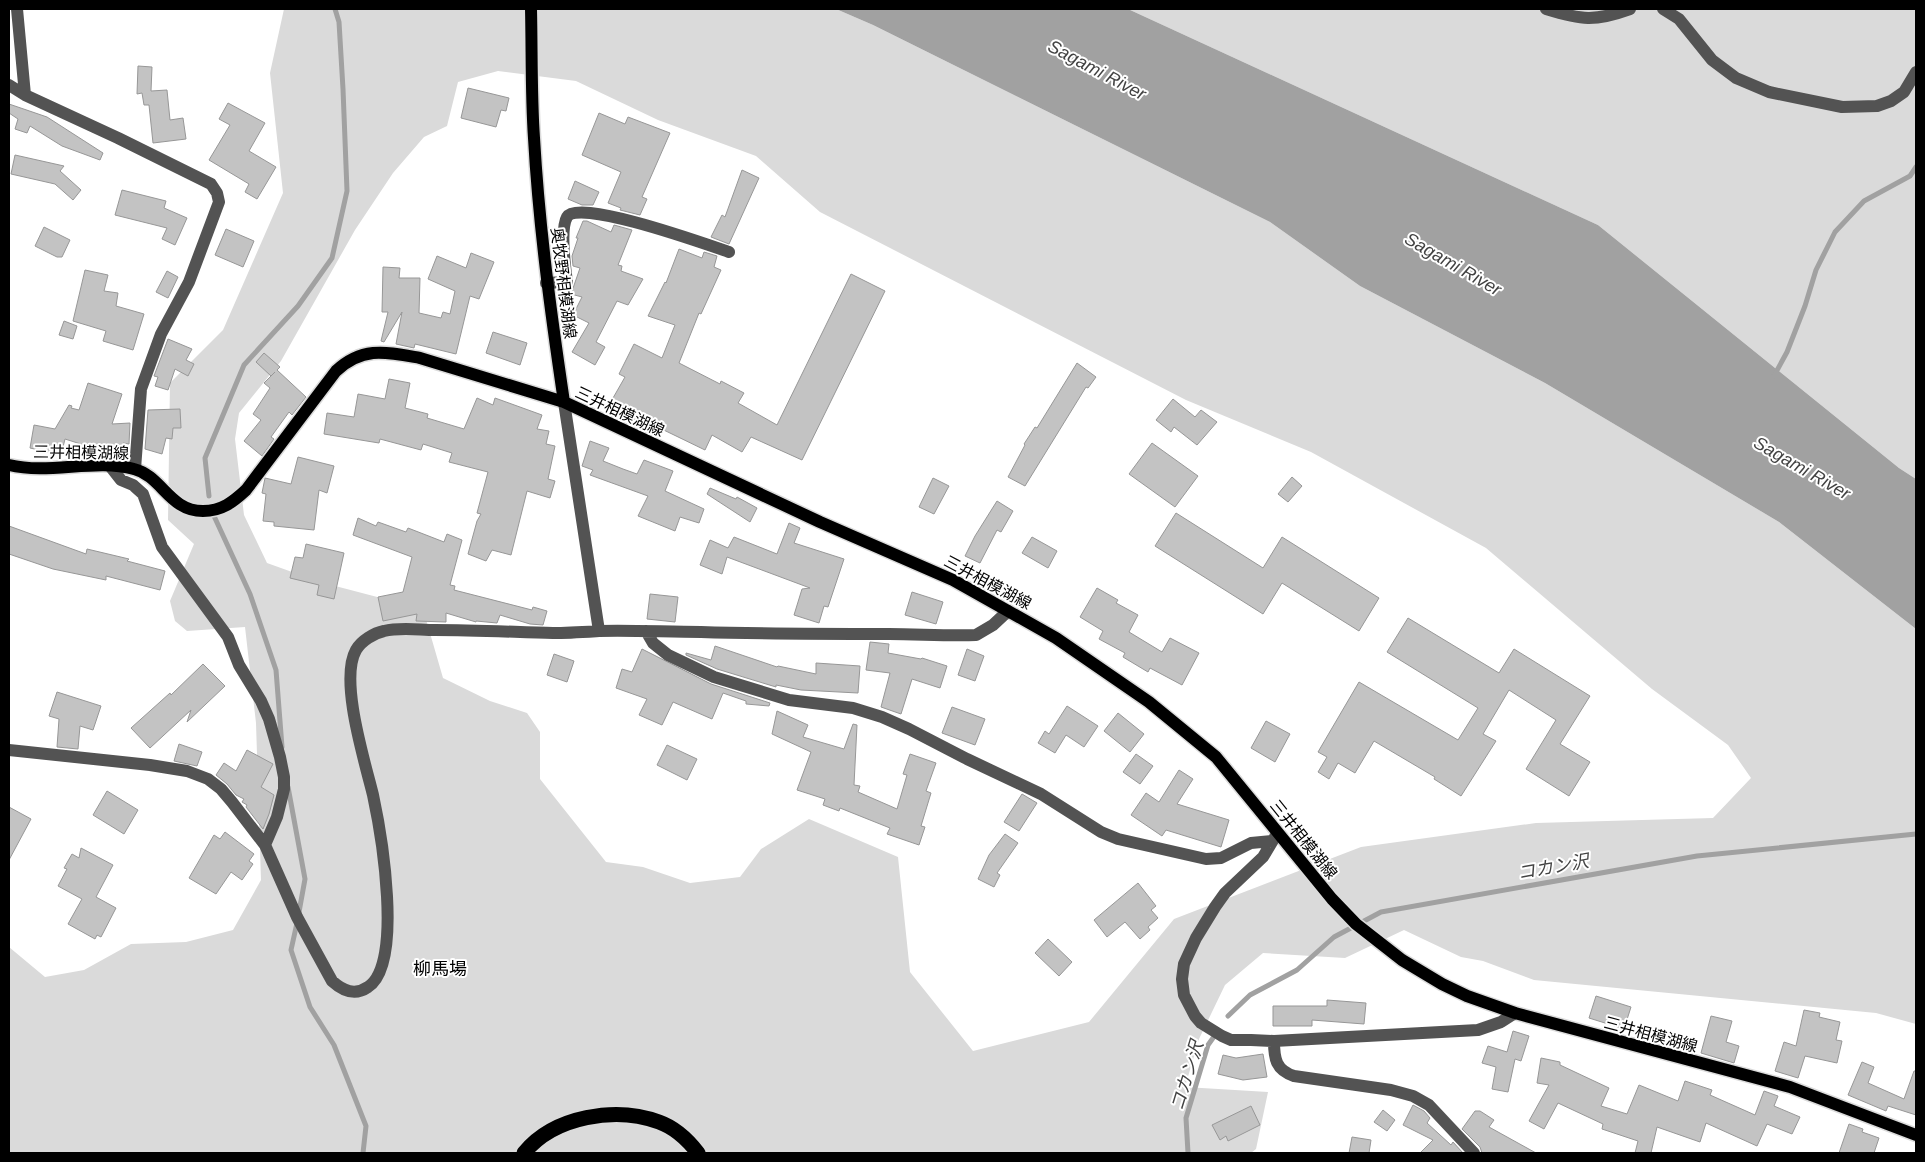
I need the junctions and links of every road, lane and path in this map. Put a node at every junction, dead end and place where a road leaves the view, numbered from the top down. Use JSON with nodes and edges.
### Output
{"nodes":[{"id":1,"x":17,"y":9,"type":"edge"},
{"id":2,"x":531,"y":9,"type":"edge"},
{"id":3,"x":1546,"y":9,"type":"edge"},
{"id":4,"x":1630,"y":9,"type":"edge"},
{"id":5,"x":1663,"y":9,"type":"edge"},
{"id":6,"x":1916,"y":72,"type":"edge"},
{"id":7,"x":9,"y":85,"type":"edge"},
{"id":8,"x":25,"y":95,"type":"junction"},
{"id":9,"x":729,"y":252,"type":"dead end"},
{"id":10,"x":546,"y":283,"type":"junction"},
{"id":11,"x":564,"y":402,"type":"junction"},
{"id":12,"x":9,"y":465,"type":"edge"},
{"id":13,"x":110,"y":466,"type":"junction"},
{"id":14,"x":135,"y":469,"type":"junction"},
{"id":15,"x":1008,"y":611,"type":"junction"},
{"id":16,"x":600,"y":631,"type":"junction"},
{"id":17,"x":646,"y":632,"type":"junction"},
{"id":18,"x":9,"y":750,"type":"edge"},
{"id":19,"x":1275,"y":837,"type":"junction"},
{"id":20,"x":265,"y":845,"type":"junction"},
{"id":21,"x":1515,"y":1013,"type":"junction"},
{"id":22,"x":1274,"y":1041,"type":"junction"},
{"id":23,"x":1916,"y":1135,"type":"edge"},
{"id":24,"x":524,"y":1153,"type":"edge"},
{"id":25,"x":698,"y":1153,"type":"edge"},
{"id":26,"x":1474,"y":1153,"type":"edge"}],
"edges":[{"from":1,"to":8,"type":"street"},
{"from":2,"to":10,"type":"main road","name":"奥牧野相模湖線"},
{"from":3,"to":4,"type":"street"},
{"from":5,"to":6,"type":"street"},
{"from":7,"to":8,"type":"street"},
{"from":8,"to":14,"type":"street"},
{"from":9,"to":10,"type":"street"},
{"from":10,"to":11,"type":"main road","name":"奥牧野相模湖線"},
{"from":11,"to":14,"type":"main road","name":"三井相模湖線"},
{"from":11,"to":15,"type":"main road","name":"三井相模湖線"},
{"from":11,"to":16,"type":"street"},
{"from":12,"to":13,"type":"main road","name":"三井相模湖線"},
{"from":13,"to":14,"type":"main road","name":"三井相模湖線"},
{"from":13,"to":20,"type":"street"},
{"from":15,"to":17,"type":"street"},
{"from":15,"to":19,"type":"main road","name":"三井相模湖線"},
{"from":16,"to":17,"type":"street"},
{"from":16,"to":20,"type":"street"},
{"from":17,"to":19,"type":"street"},
{"from":18,"to":20,"type":"street"},
{"from":19,"to":21,"type":"main road","name":"三井相模湖線"},
{"from":19,"to":22,"type":"street"},
{"from":21,"to":22,"type":"street"},
{"from":21,"to":23,"type":"main road","name":"三井相模湖線"},
{"from":22,"to":26,"type":"street"},
{"from":24,"to":25,"type":"highway"}]}
